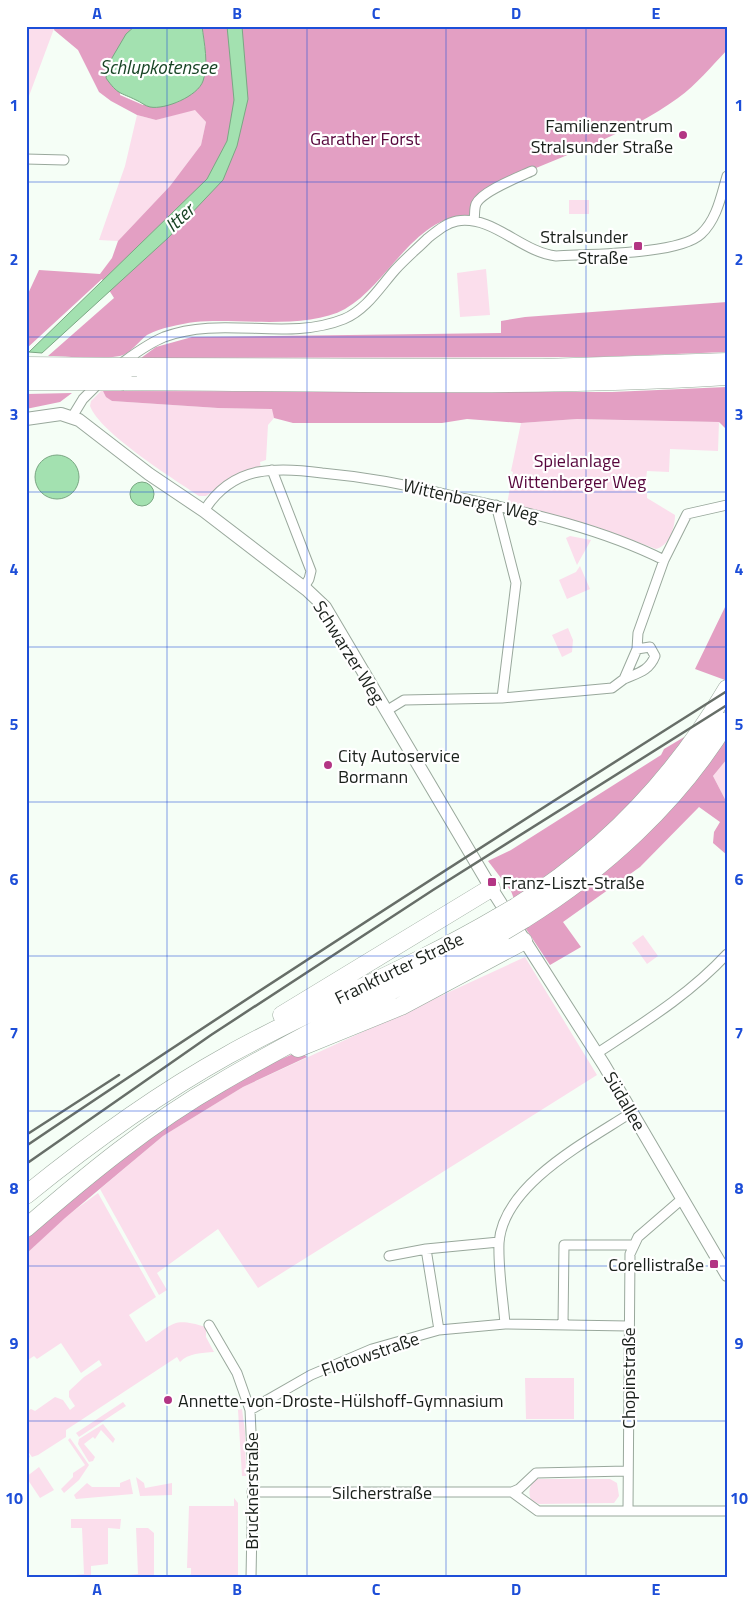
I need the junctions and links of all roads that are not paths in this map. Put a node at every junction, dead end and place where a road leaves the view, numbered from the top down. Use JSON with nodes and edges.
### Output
{"nodes":[{"id":1,"x":26,"y":159,"type":"edge"},
{"id":2,"x":64,"y":160,"type":"dead end"},
{"id":3,"x":532,"y":170,"type":"dead end"},
{"id":4,"x":727,"y":176,"type":"edge"},
{"id":5,"x":474,"y":220,"type":"junction"},
{"id":6,"x":727,"y":354,"type":"edge"},
{"id":7,"x":727,"y":362,"type":"edge"},
{"id":8,"x":688,"y":364,"type":"junction"},
{"id":9,"x":26,"y":366,"type":"edge"},
{"id":10,"x":727,"y":376,"type":"edge"},
{"id":11,"x":26,"y":381,"type":"edge"},
{"id":12,"x":72,"y":417,"type":"junction"},
{"id":13,"x":26,"y":419,"type":"edge"},
{"id":14,"x":272,"y":470,"type":"junction"},
{"id":15,"x":496,"y":505,"type":"junction"},
{"id":16,"x":727,"y":505,"type":"edge"},
{"id":17,"x":204,"y":511,"type":"junction"},
{"id":18,"x":664,"y":560,"type":"junction"},
{"id":19,"x":304,"y":587,"type":"junction"},
{"id":20,"x":637,"y":649,"type":"junction"},
{"id":21,"x":624,"y":679,"type":"junction"},
{"id":22,"x":727,"y":690,"type":"edge"},
{"id":23,"x":502,"y":698,"type":"junction"},
{"id":24,"x":386,"y":712,"type":"junction"},
{"id":25,"x":727,"y":721,"type":"edge"},
{"id":26,"x":491,"y":888,"type":"junction"},
{"id":27,"x":520,"y":913,"type":"junction"},
{"id":28,"x":500,"y":925,"type":"junction"},
{"id":29,"x":523,"y":942,"type":"junction"},
{"id":30,"x":727,"y":954,"type":"edge"},
{"id":31,"x":283,"y":1048,"type":"junction"},
{"id":32,"x":596,"y":1054,"type":"junction"},
{"id":33,"x":228,"y":1055,"type":"junction"},
{"id":34,"x":632,"y":1112,"type":"junction"},
{"id":35,"x":26,"y":1195,"type":"edge"},
{"id":36,"x":682,"y":1199,"type":"junction"},
{"id":37,"x":26,"y":1228,"type":"edge"},
{"id":38,"x":499,"y":1242,"type":"junction"},
{"id":39,"x":633,"y":1245,"type":"junction"},
{"id":40,"x":426,"y":1249,"type":"junction"},
{"id":41,"x":389,"y":1256,"type":"dead end"},
{"id":42,"x":725,"y":1266,"type":"edge"},
{"id":43,"x":505,"y":1324,"type":"junction"},
{"id":44,"x":209,"y":1325,"type":"dead end"},
{"id":45,"x":564,"y":1325,"type":"junction"},
{"id":46,"x":628,"y":1326,"type":"junction"},
{"id":47,"x":439,"y":1330,"type":"junction"},
{"id":48,"x":250,"y":1410,"type":"junction"},
{"id":49,"x":627,"y":1471,"type":"junction"},
{"id":50,"x":252,"y":1492,"type":"junction"},
{"id":51,"x":512,"y":1492,"type":"junction"},
{"id":52,"x":628,"y":1510,"type":"junction"},
{"id":53,"x":727,"y":1511,"type":"edge"},
{"id":54,"x":251,"y":1577,"type":"edge"}],
"edges":[{"from":1,"to":2,"type":"street"},
{"from":3,"to":5,"type":"street"},
{"from":4,"to":5,"type":"street"},
{"from":5,"to":12,"type":"street"},
{"from":6,"to":8,"type":"highway"},
{"from":7,"to":8,"type":"highway"},
{"from":8,"to":9,"type":"highway","bridge":true},
{"from":10,"to":11,"type":"highway","bridge":true},
{"from":12,"to":13,"type":"main road"},
{"from":12,"to":17,"type":"main road","name":"Schwarzer Weg"},
{"from":14,"to":15,"type":"street","name":"Wittenberger Weg"},
{"from":14,"to":17,"type":"street","name":"Wittenberger Weg"},
{"from":14,"to":19,"type":"street"},
{"from":15,"to":18,"type":"street","name":"Wittenberger Weg"},
{"from":15,"to":23,"type":"street"},
{"from":16,"to":18,"type":"street"},
{"from":17,"to":19,"type":"main road","name":"Schwarzer Weg"},
{"from":18,"to":20,"type":"street"},
{"from":19,"to":24,"type":"main road","name":"Schwarzer Weg"},
{"from":20,"to":21,"type":"street"},
{"from":20,"to":21,"type":"street"},
{"from":21,"to":23,"type":"street"},
{"from":22,"to":27,"type":"highway","name":"Frankfurter Straße"},
{"from":23,"to":24,"type":"street"},
{"from":24,"to":26,"type":"main road","name":"Schwarzer Weg"},
{"from":25,"to":27,"type":"highway","name":"Frankfurter Straße"},
{"from":26,"to":29,"type":"main road","name":"Schwarzer Weg"},
{"from":26,"to":33,"type":"highway"},
{"from":27,"to":28,"type":"highway","name":"Frankfurter Straße","bridge":true},
{"from":28,"to":31,"type":"highway","name":"Frankfurter Straße"},
{"from":28,"to":33,"type":"highway","name":"Frankfurter Straße"},
{"from":29,"to":31,"type":"highway"},
{"from":29,"to":32,"type":"main road","name":"Südallee"},
{"from":30,"to":32,"type":"street"},
{"from":31,"to":37,"type":"highway","name":"Frankfurter Straße"},
{"from":32,"to":34,"type":"main road","name":"Südallee"},
{"from":33,"to":35,"type":"highway","name":"Frankfurter Straße"},
{"from":34,"to":36,"type":"main road","name":"Südallee"},
{"from":34,"to":38,"type":"street"},
{"from":36,"to":39,"type":"street"},
{"from":36,"to":42,"type":"main road","name":"Südallee"},
{"from":38,"to":40,"type":"street"},
{"from":38,"to":43,"type":"street"},
{"from":39,"to":45,"type":"street"},
{"from":39,"to":46,"type":"street","name":"Chopinstraße"},
{"from":40,"to":41,"type":"street"},
{"from":40,"to":47,"type":"street","name":"Flotowstraße"},
{"from":43,"to":45,"type":"street","name":"Flotowstraße"},
{"from":43,"to":47,"type":"street","name":"Flotowstraße"},
{"from":44,"to":48,"type":"street","name":"Brucknerstraße"},
{"from":45,"to":46,"type":"street","name":"Flotowstraße"},
{"from":46,"to":49,"type":"street","name":"Chopinstraße"},
{"from":47,"to":48,"type":"street","name":"Flotowstraße"},
{"from":48,"to":50,"type":"street","name":"Brucknerstraße"},
{"from":49,"to":51,"type":"street"},
{"from":49,"to":52,"type":"street","name":"Chopinstraße"},
{"from":50,"to":51,"type":"street","name":"Silcherstraße"},
{"from":50,"to":54,"type":"street","name":"Brucknerstraße"},
{"from":51,"to":52,"type":"street"},
{"from":52,"to":53,"type":"street"}]}
